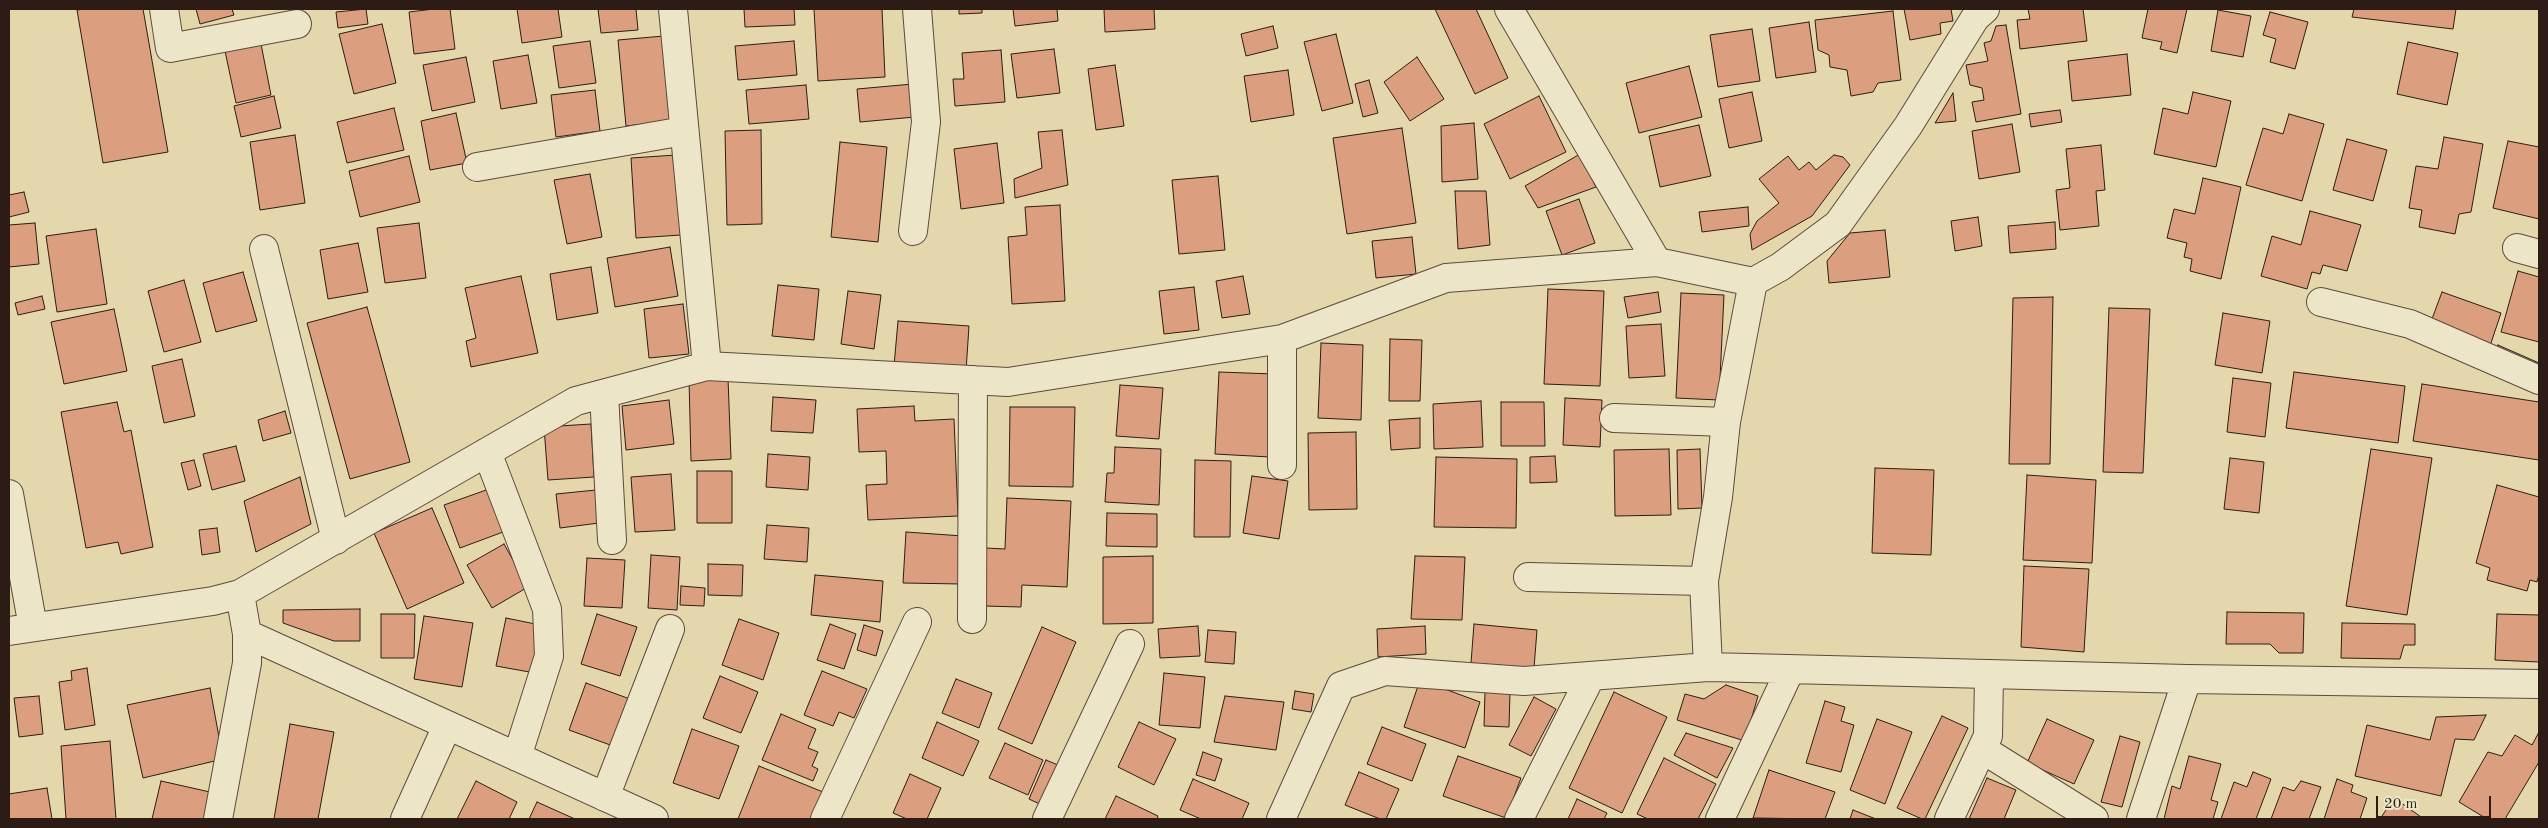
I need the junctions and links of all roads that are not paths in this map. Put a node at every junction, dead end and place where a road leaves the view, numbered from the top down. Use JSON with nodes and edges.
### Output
{"nodes":[{"id":1,"x":164,"y":9,"type":"edge"},
{"id":2,"x":673,"y":9,"type":"edge"},
{"id":3,"x":917,"y":9,"type":"edge"},
{"id":4,"x":1509,"y":9,"type":"edge"},
{"id":5,"x":1985,"y":9,"type":"edge"},
{"id":6,"x":297,"y":24,"type":"dead end"},
{"id":7,"x":684,"y":131,"type":"junction"},
{"id":8,"x":477,"y":167,"type":"dead end"},
{"id":9,"x":913,"y":231,"type":"dead end"},
{"id":10,"x":264,"y":249,"type":"dead end"},
{"id":11,"x":1657,"y":262,"type":"junction"},
{"id":12,"x":1753,"y":282,"type":"junction"},
{"id":13,"x":2321,"y":302,"type":"dead end"},
{"id":14,"x":1282,"y":339,"type":"junction"},
{"id":15,"x":707,"y":366,"type":"junction"},
{"id":16,"x":973,"y":380,"type":"junction"},
{"id":17,"x":2539,"y":380,"type":"edge"},
{"id":18,"x":604,"y":394,"type":"junction"},
{"id":19,"x":1614,"y":418,"type":"dead end"},
{"id":20,"x":1726,"y":422,"type":"junction"},
{"id":21,"x":487,"y":452,"type":"junction"},
{"id":22,"x":1282,"y":465,"type":"dead end"},
{"id":23,"x":9,"y":494,"type":"edge"},
{"id":24,"x":336,"y":540,"type":"junction"},
{"id":25,"x":612,"y":540,"type":"dead end"},
{"id":26,"x":1528,"y":577,"type":"dead end"},
{"id":27,"x":1704,"y":581,"type":"junction"},
{"id":28,"x":240,"y":594,"type":"junction"},
{"id":29,"x":972,"y":618,"type":"dead end"},
{"id":30,"x":917,"y":622,"type":"dead end"},
{"id":31,"x":21,"y":629,"type":"edge"},
{"id":32,"x":670,"y":629,"type":"dead end"},
{"id":33,"x":247,"y":634,"type":"junction"},
{"id":34,"x":1130,"y":644,"type":"dead end"},
{"id":35,"x":1708,"y":667,"type":"junction"},
{"id":36,"x":1790,"y":670,"type":"junction"},
{"id":37,"x":1989,"y":674,"type":"junction"},
{"id":38,"x":1590,"y":676,"type":"junction"},
{"id":39,"x":2187,"y":678,"type":"junction"},
{"id":40,"x":2539,"y":684,"type":"edge"},
{"id":41,"x":447,"y":726,"type":"junction"},
{"id":42,"x":1982,"y":749,"type":"junction"},
{"id":43,"x":517,"y":757,"type":"junction"},
{"id":44,"x":615,"y":807,"type":"edge"},
{"id":45,"x":218,"y":819,"type":"edge"},
{"id":46,"x":405,"y":819,"type":"edge"},
{"id":47,"x":654,"y":819,"type":"edge"},
{"id":48,"x":825,"y":819,"type":"edge"},
{"id":49,"x":1047,"y":819,"type":"edge"},
{"id":50,"x":1281,"y":819,"type":"edge"},
{"id":51,"x":1519,"y":819,"type":"edge"},
{"id":52,"x":1720,"y":819,"type":"edge"},
{"id":53,"x":1949,"y":819,"type":"edge"},
{"id":54,"x":2094,"y":819,"type":"edge"},
{"id":55,"x":2141,"y":819,"type":"edge"}],
"edges":[{"from":1,"to":6,"type":"street"},
{"from":2,"to":7,"type":"street"},
{"from":3,"to":9,"type":"street"},
{"from":4,"to":11,"type":"street"},
{"from":5,"to":12,"type":"street"},
{"from":7,"to":8,"type":"street"},
{"from":7,"to":15,"type":"street"},
{"from":10,"to":24,"type":"street"},
{"from":11,"to":12,"type":"street"},
{"from":11,"to":14,"type":"street"},
{"from":12,"to":20,"type":"street"},
{"from":13,"to":17,"type":"street"},
{"from":14,"to":16,"type":"street"},
{"from":14,"to":22,"type":"street"},
{"from":15,"to":16,"type":"street"},
{"from":15,"to":18,"type":"street"},
{"from":16,"to":29,"type":"street"},
{"from":18,"to":21,"type":"street"},
{"from":18,"to":25,"type":"street"},
{"from":19,"to":20,"type":"street"},
{"from":20,"to":27,"type":"street"},
{"from":21,"to":24,"type":"street"},
{"from":21,"to":43,"type":"street"},
{"from":23,"to":31,"type":"street"},
{"from":24,"to":28,"type":"street"},
{"from":26,"to":27,"type":"street"},
{"from":27,"to":35,"type":"street"},
{"from":28,"to":31,"type":"street"},
{"from":28,"to":33,"type":"street"},
{"from":30,"to":48,"type":"street"},
{"from":32,"to":44,"type":"street"},
{"from":33,"to":41,"type":"street"},
{"from":33,"to":45,"type":"street"},
{"from":34,"to":49,"type":"street"},
{"from":35,"to":36,"type":"street"},
{"from":35,"to":38,"type":"street"},
{"from":36,"to":37,"type":"street"},
{"from":36,"to":52,"type":"street"},
{"from":37,"to":39,"type":"street"},
{"from":37,"to":42,"type":"street"},
{"from":38,"to":50,"type":"street"},
{"from":38,"to":51,"type":"street"},
{"from":39,"to":40,"type":"street"},
{"from":39,"to":55,"type":"street"},
{"from":41,"to":43,"type":"street"},
{"from":41,"to":46,"type":"street"},
{"from":42,"to":53,"type":"street"},
{"from":42,"to":54,"type":"street"},
{"from":43,"to":44,"type":"street"},
{"from":44,"to":47,"type":"street"}]}
